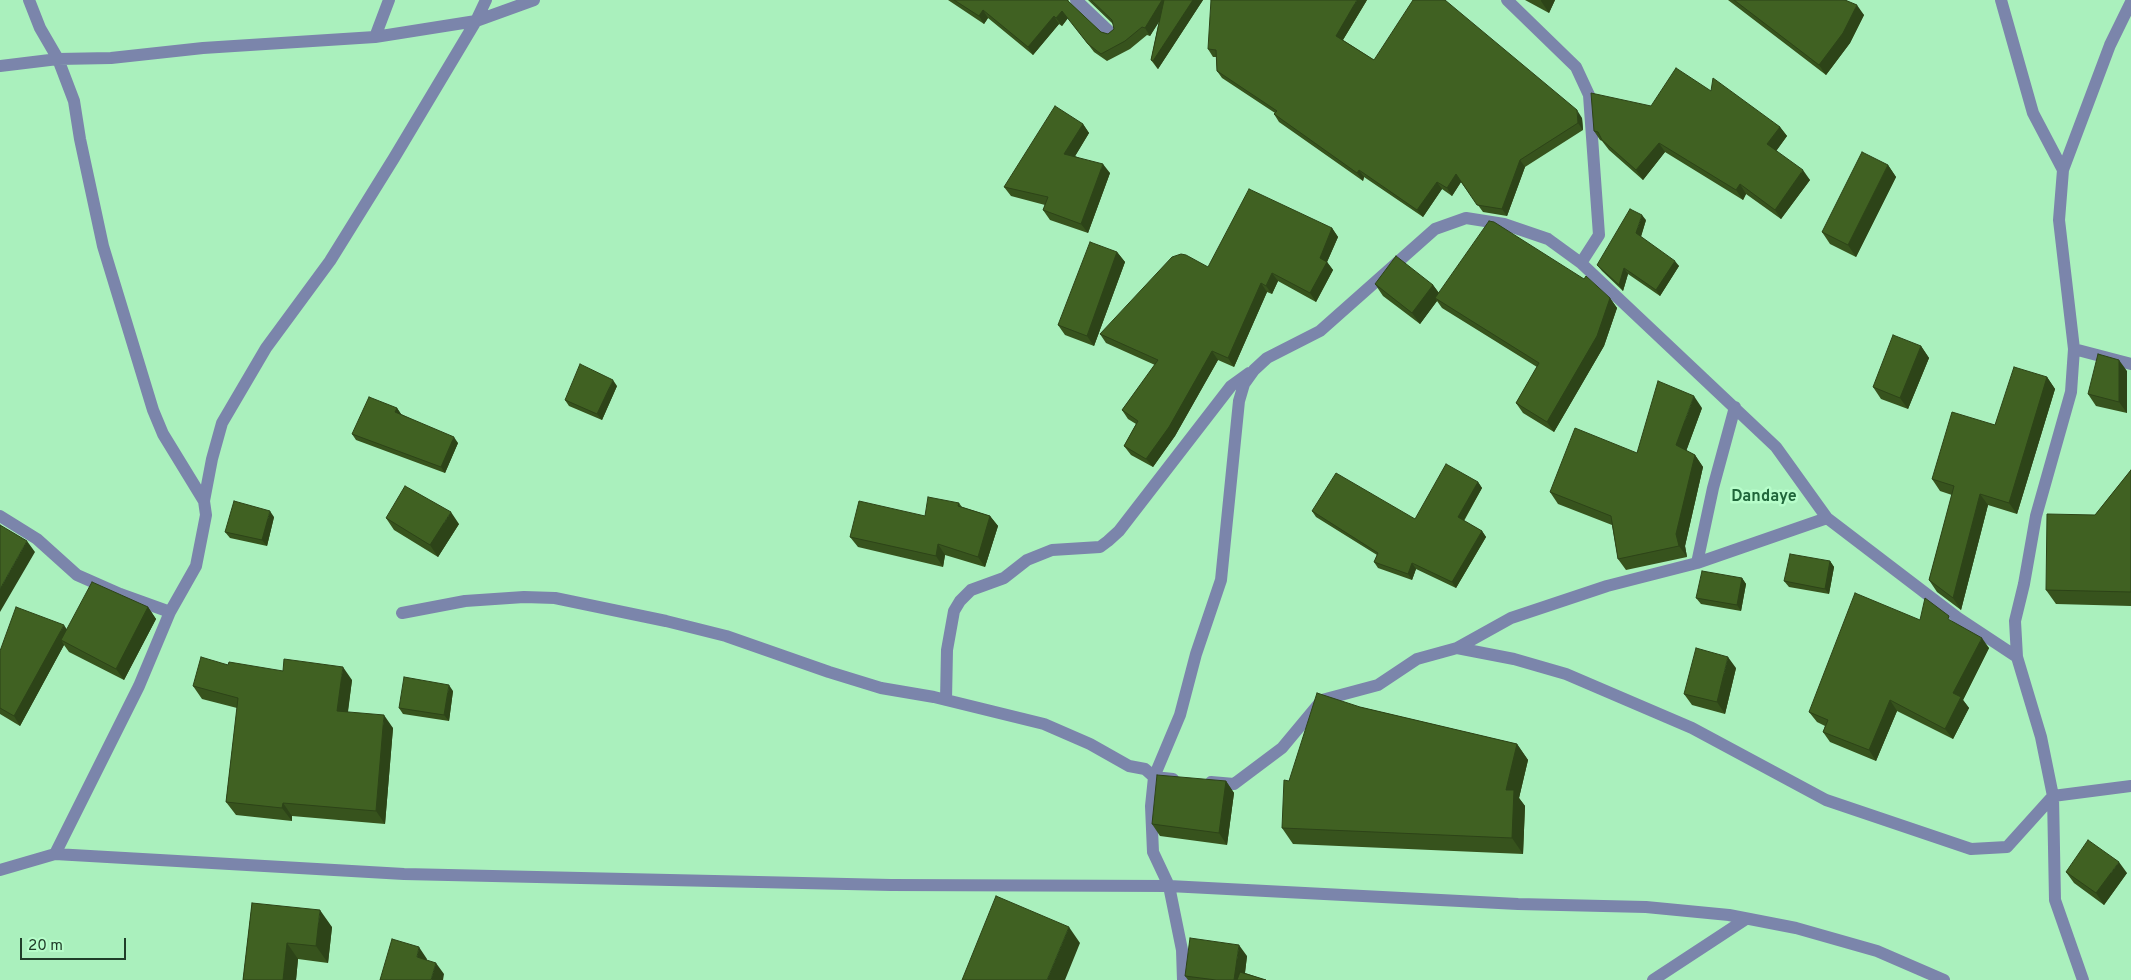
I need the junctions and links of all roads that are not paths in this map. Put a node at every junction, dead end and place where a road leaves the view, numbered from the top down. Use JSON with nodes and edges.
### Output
{"nodes":[{"id":1,"x":29,"y":0,"type":"edge"},
{"id":2,"x":389,"y":0,"type":"edge"},
{"id":3,"x":486,"y":0,"type":"edge"},
{"id":4,"x":534,"y":0,"type":"edge"},
{"id":5,"x":1076,"y":0,"type":"edge"},
{"id":6,"x":1506,"y":0,"type":"edge"},
{"id":7,"x":2001,"y":0,"type":"edge"},
{"id":8,"x":2131,"y":2,"type":"edge"},
{"id":9,"x":476,"y":21,"type":"junction"},
{"id":10,"x":1112,"y":34,"type":"edge"},
{"id":11,"x":375,"y":37,"type":"junction"},
{"id":12,"x":58,"y":59,"type":"junction"},
{"id":13,"x":0,"y":66,"type":"edge"},
{"id":14,"x":2064,"y":170,"type":"junction"},
{"id":15,"x":1581,"y":263,"type":"junction"},
{"id":16,"x":2074,"y":350,"type":"junction"},
{"id":17,"x":2131,"y":364,"type":"edge"},
{"id":18,"x":1254,"y":370,"type":"junction"},
{"id":19,"x":1735,"y":407,"type":"junction"},
{"id":20,"x":204,"y":501,"type":"junction"},
{"id":21,"x":0,"y":516,"type":"edge"},
{"id":22,"x":1827,"y":518,"type":"junction"},
{"id":23,"x":1697,"y":563,"type":"junction"},
{"id":24,"x":170,"y":612,"type":"junction"},
{"id":25,"x":402,"y":613,"type":"dead end"},
{"id":26,"x":1457,"y":648,"type":"junction"},
{"id":27,"x":2017,"y":656,"type":"junction"},
{"id":28,"x":946,"y":700,"type":"junction"},
{"id":29,"x":1154,"y":777,"type":"junction"},
{"id":30,"x":2131,"y":786,"type":"edge"},
{"id":31,"x":2053,"y":796,"type":"junction"},
{"id":32,"x":55,"y":854,"type":"junction"},
{"id":33,"x":1,"y":872,"type":"edge"},
{"id":34,"x":1169,"y":886,"type":"junction"},
{"id":35,"x":1746,"y":918,"type":"junction"},
{"id":36,"x":1183,"y":980,"type":"edge"},
{"id":37,"x":1653,"y":980,"type":"edge"},
{"id":38,"x":1944,"y":980,"type":"edge"},
{"id":39,"x":2083,"y":980,"type":"edge"}],
"edges":[{"from":1,"to":12,"type":"street"},
{"from":2,"to":11,"type":"street"},
{"from":3,"to":9,"type":"street"},
{"from":4,"to":9,"type":"street"},
{"from":5,"to":10,"type":"street"},
{"from":6,"to":15,"type":"street"},
{"from":7,"to":14,"type":"street"},
{"from":8,"to":14,"type":"street"},
{"from":9,"to":11,"type":"street"},
{"from":9,"to":20,"type":"street"},
{"from":11,"to":12,"type":"street"},
{"from":12,"to":13,"type":"street"},
{"from":12,"to":20,"type":"street"},
{"from":14,"to":16,"type":"street"},
{"from":15,"to":18,"type":"street"},
{"from":15,"to":19,"type":"street"},
{"from":16,"to":17,"type":"street"},
{"from":16,"to":27,"type":"street"},
{"from":18,"to":28,"type":"street"},
{"from":18,"to":29,"type":"street"},
{"from":19,"to":22,"type":"street"},
{"from":19,"to":23,"type":"street"},
{"from":20,"to":24,"type":"street"},
{"from":21,"to":24,"type":"street"},
{"from":22,"to":23,"type":"street"},
{"from":22,"to":27,"type":"street"},
{"from":23,"to":26,"type":"street"},
{"from":24,"to":32,"type":"street"},
{"from":25,"to":28,"type":"street"},
{"from":26,"to":29,"type":"street"},
{"from":26,"to":31,"type":"street"},
{"from":27,"to":31,"type":"street"},
{"from":28,"to":29,"type":"street"},
{"from":29,"to":34,"type":"street"},
{"from":30,"to":31,"type":"street"},
{"from":31,"to":39,"type":"street"},
{"from":32,"to":33,"type":"street"},
{"from":32,"to":34,"type":"street"},
{"from":34,"to":35,"type":"street"},
{"from":34,"to":36,"type":"street"},
{"from":35,"to":37,"type":"street"},
{"from":35,"to":38,"type":"street"}]}
